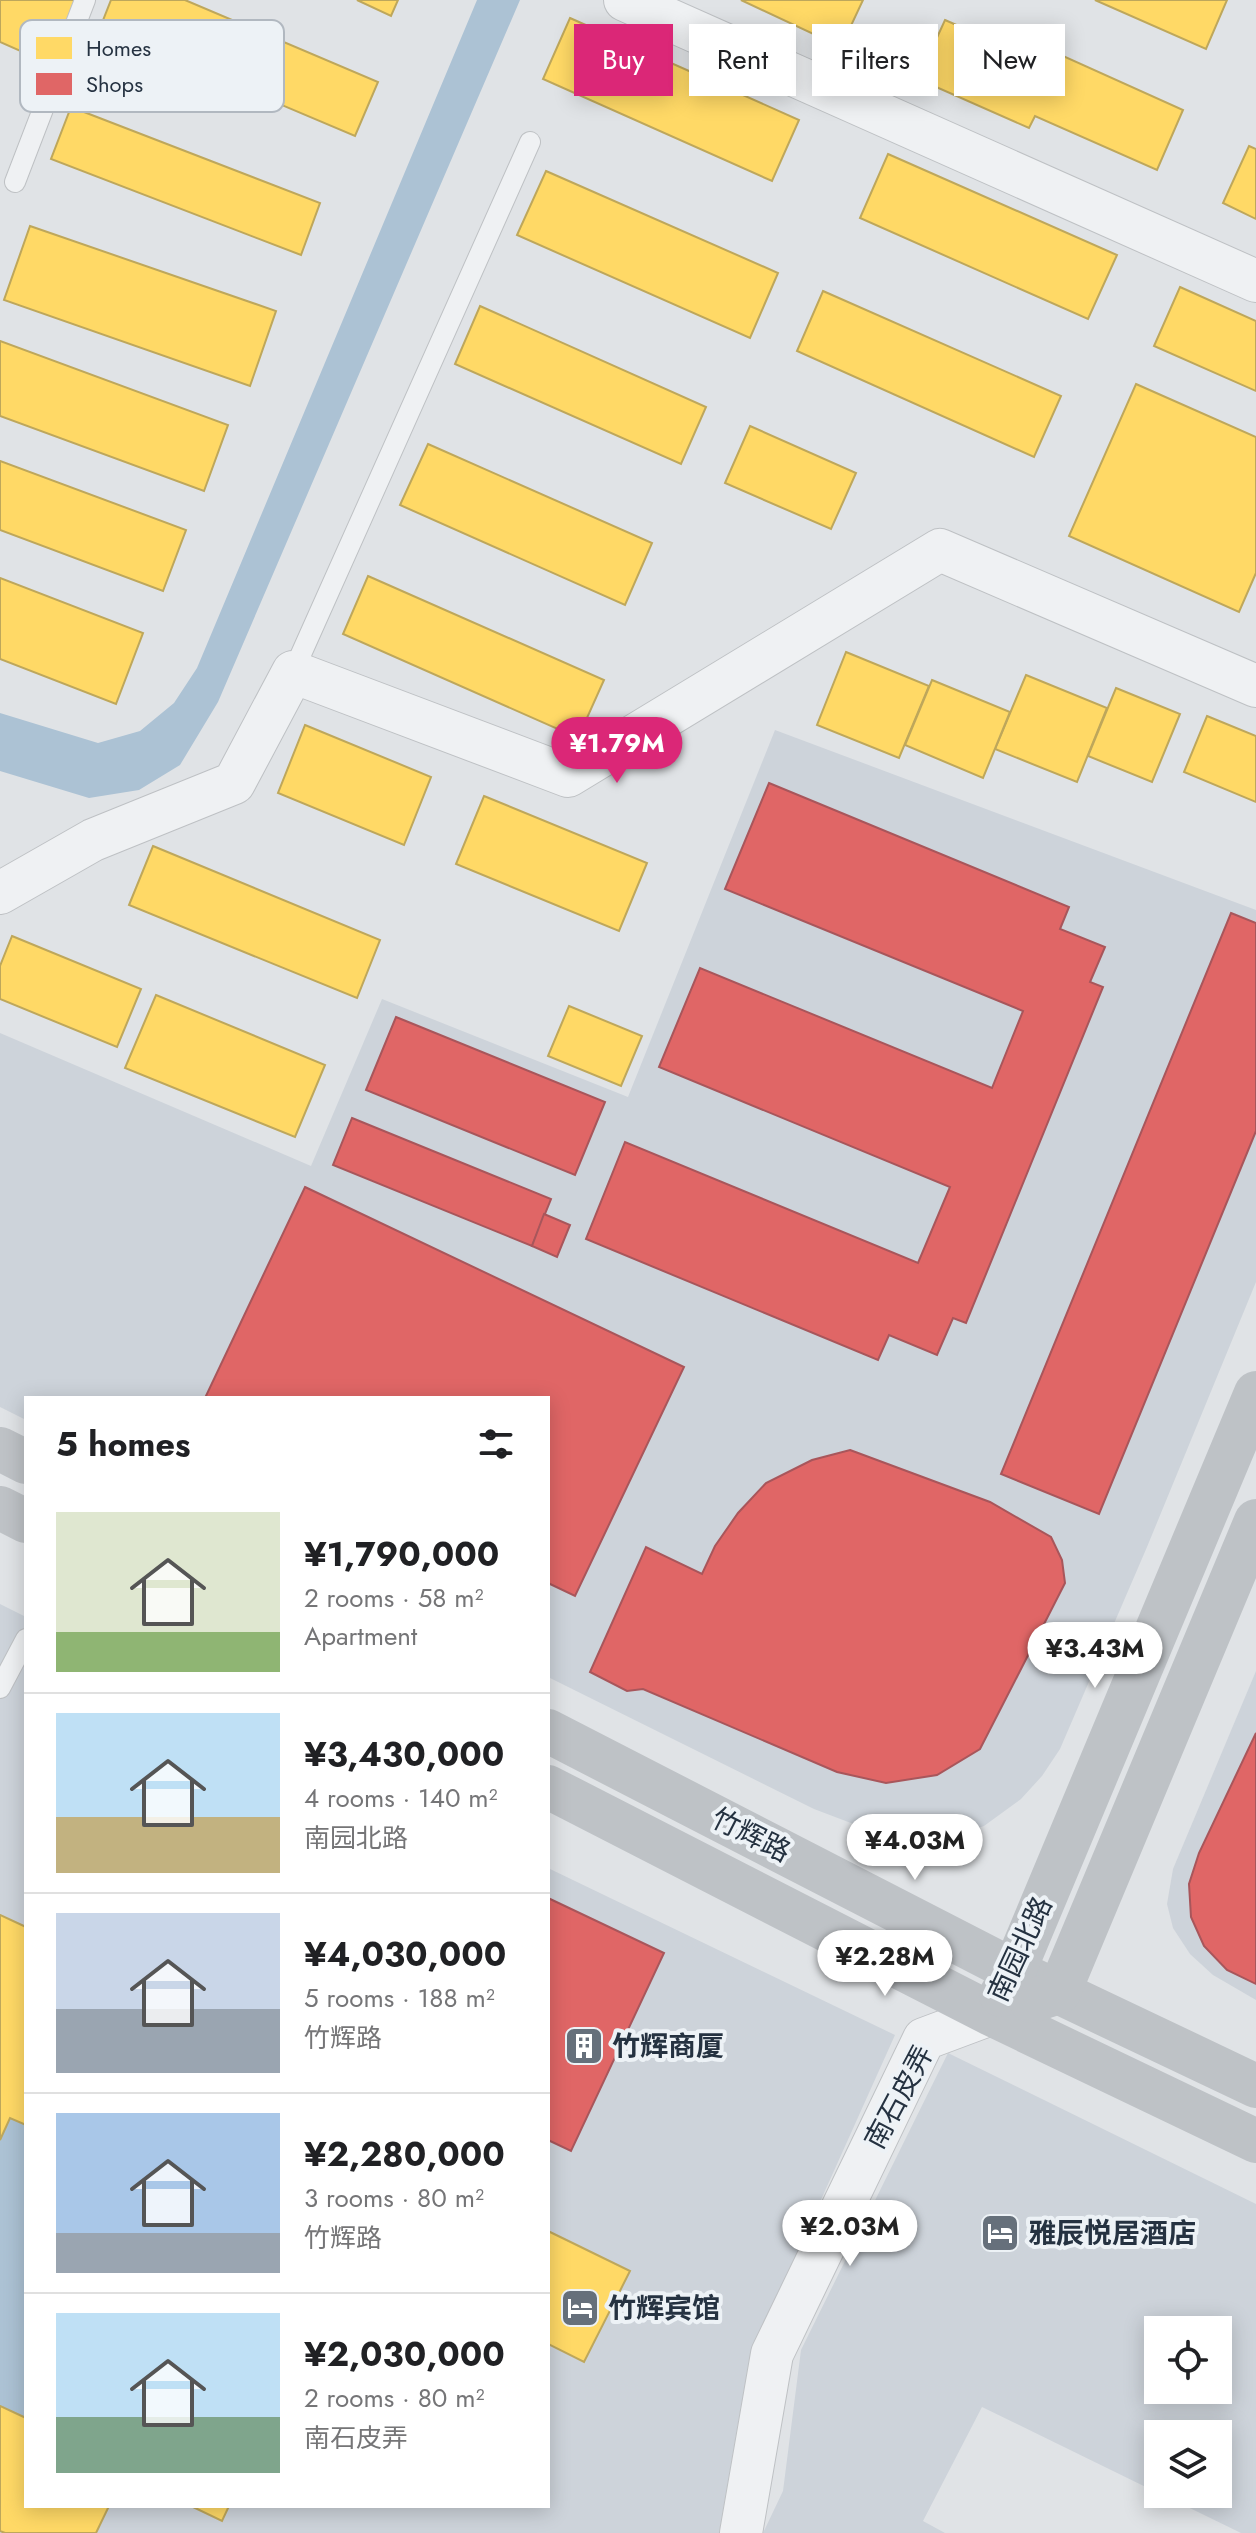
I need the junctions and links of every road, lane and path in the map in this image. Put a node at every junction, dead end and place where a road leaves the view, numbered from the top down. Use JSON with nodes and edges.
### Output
{"nodes":[{"id":1,"x":85,"y":0,"type":"edge"},
{"id":2,"x":625,"y":0,"type":"edge"},
{"id":3,"x":77,"y":20,"type":"edge"},
{"id":4,"x":42,"y":112,"type":"edge"},
{"id":5,"x":530,"y":142,"type":"dead end"},
{"id":6,"x":15,"y":182,"type":"dead end"},
{"id":7,"x":1256,"y":281,"type":"edge"},
{"id":8,"x":293,"y":672,"type":"junction"},
{"id":9,"x":1256,"y":686,"type":"edge"},
{"id":10,"x":0,"y":893,"type":"edge"},
{"id":11,"x":1256,"y":1393,"type":"edge"},
{"id":12,"x":0,"y":1449,"type":"edge"},
{"id":13,"x":24,"y":1461,"type":"edge"},
{"id":14,"x":0,"y":1508,"type":"edge"},
{"id":15,"x":24,"y":1520,"type":"edge"},
{"id":16,"x":1256,"y":1521,"type":"edge"},
{"id":17,"x":24,"y":1643,"type":"edge"},
{"id":18,"x":0,"y":1688,"type":"edge"},
{"id":19,"x":550,"y":1732,"type":"edge"},
{"id":20,"x":550,"y":1788,"type":"edge"},
{"id":21,"x":1014,"y":1971,"type":"junction"},
{"id":22,"x":1059,"y":1992,"type":"junction"},
{"id":23,"x":991,"y":2014,"type":"junction"},
{"id":24,"x":1256,"y":2086,"type":"edge"},
{"id":25,"x":1256,"y":2141,"type":"edge"},
{"id":26,"x":741,"y":2533,"type":"edge"}],
"edges":[{"from":1,"to":3,"type":"lane"},
{"from":2,"to":7,"type":"street"},
{"from":4,"to":6,"type":"lane"},
{"from":5,"to":8,"type":"lane"},
{"from":8,"to":9,"type":"street"},
{"from":8,"to":10,"type":"street"},
{"from":11,"to":21,"type":"main road","name":"南园北路"},
{"from":12,"to":13,"type":"main road"},
{"from":14,"to":15,"type":"main road"},
{"from":16,"to":22,"type":"main road","name":"南园北路"},
{"from":17,"to":18,"type":"lane"},
{"from":19,"to":21,"type":"main road","name":"竹辉路"},
{"from":20,"to":23,"type":"main road","name":"竹辉路"},
{"from":21,"to":22,"type":"main road","name":"竹辉路"},
{"from":21,"to":23,"type":"main road","name":"南园北路"},
{"from":22,"to":23,"type":"main road","name":"南园北路"},
{"from":22,"to":24,"type":"main road","name":"竹辉路"},
{"from":23,"to":25,"type":"main road","name":"竹辉路"},
{"from":23,"to":26,"type":"street","name":"南石皮弄"}]}
